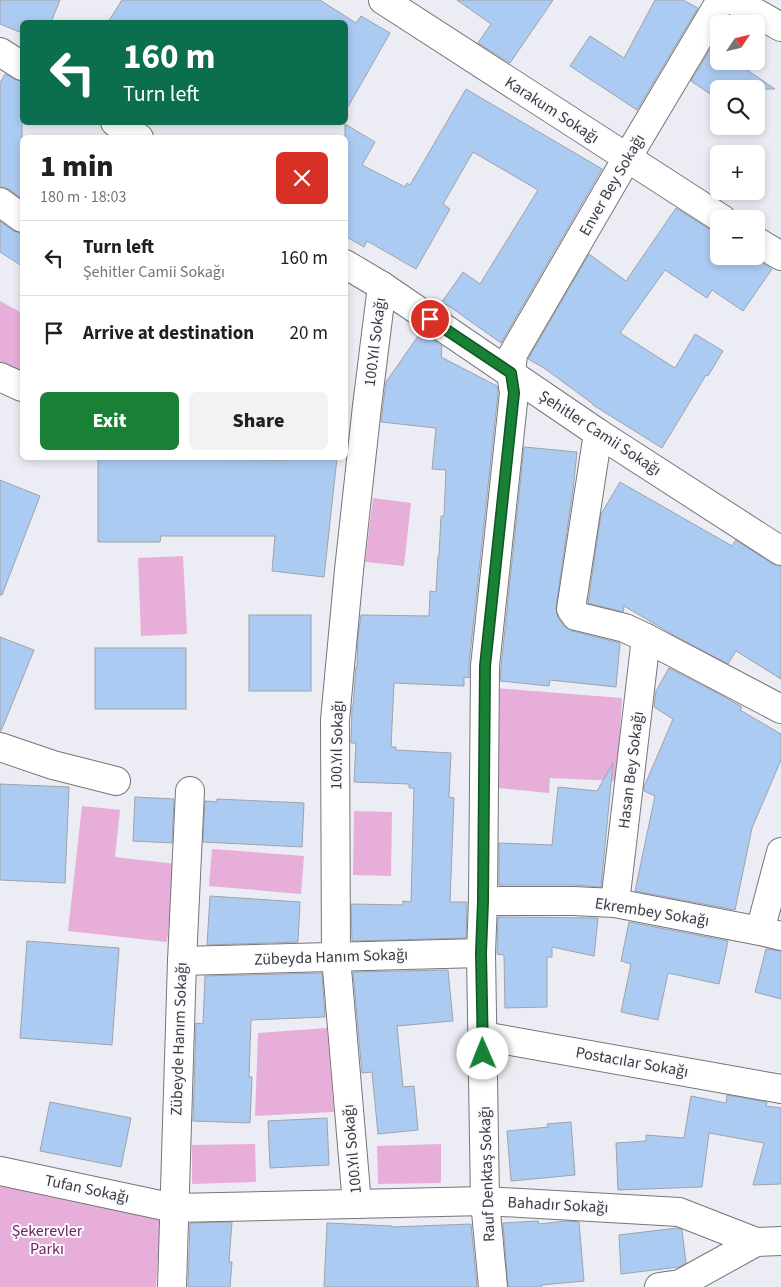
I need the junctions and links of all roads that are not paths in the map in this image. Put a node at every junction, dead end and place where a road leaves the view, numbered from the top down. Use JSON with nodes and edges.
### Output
{"nodes":[{"id":1,"x":383,"y":0,"type":"edge"},
{"id":2,"x":721,"y":0,"type":"edge"},
{"id":3,"x":733,"y":0,"type":"edge"},
{"id":4,"x":781,"y":27,"type":"edge"},
{"id":5,"x":0,"y":52,"type":"edge"},
{"id":6,"x":20,"y":65,"type":"edge"},
{"id":7,"x":120,"y":125,"type":"edge"},
{"id":8,"x":134,"y":135,"type":"edge"},
{"id":9,"x":627,"y":158,"type":"junction"},
{"id":10,"x":0,"y":202,"type":"edge"},
{"id":11,"x":710,"y":211,"type":"edge"},
{"id":12,"x":20,"y":217,"type":"edge"},
{"id":13,"x":765,"y":246,"type":"edge"},
{"id":14,"x":781,"y":256,"type":"edge"},
{"id":15,"x":348,"y":266,"type":"edge"},
{"id":16,"x":382,"y":286,"type":"junction"},
{"id":17,"x":511,"y":373,"type":"junction"},
{"id":18,"x":0,"y":377,"type":"edge"},
{"id":19,"x":20,"y":386,"type":"edge"},
{"id":20,"x":356,"y":406,"type":"edge"},
{"id":21,"x":598,"y":433,"type":"junction"},
{"id":22,"x":781,"y":551,"type":"edge"},
{"id":23,"x":646,"y":638,"type":"junction"},
{"id":24,"x":781,"y":708,"type":"edge"},
{"id":25,"x":0,"y":747,"type":"edge"},
{"id":26,"x":116,"y":781,"type":"dead end"},
{"id":27,"x":190,"y":791,"type":"dead end"},
{"id":28,"x":781,"y":852,"type":"edge"},
{"id":29,"x":483,"y":901,"type":"junction"},
{"id":30,"x":615,"y":903,"type":"junction"},
{"id":31,"x":770,"y":934,"type":"edge"},
{"id":32,"x":481,"y":953,"type":"junction"},
{"id":33,"x":336,"y":957,"type":"junction"},
{"id":34,"x":182,"y":961,"type":"junction"},
{"id":35,"x":483,"y":1036,"type":"junction"},
{"id":36,"x":781,"y":1089,"type":"edge"},
{"id":37,"x":0,"y":1171,"type":"edge"},
{"id":38,"x":486,"y":1201,"type":"junction"},
{"id":39,"x":357,"y":1204,"type":"junction"},
{"id":40,"x":174,"y":1208,"type":"junction"},
{"id":41,"x":768,"y":1242,"type":"edge"},
{"id":42,"x":172,"y":1287,"type":"edge"},
{"id":43,"x":493,"y":1287,"type":"edge"},
{"id":44,"x":659,"y":1287,"type":"edge"}],
"edges":[{"from":1,"to":9,"type":"street","name":"Karakum Sokağı"},
{"from":2,"to":9,"type":"street","name":"Enver Bey Sokağı"},
{"from":3,"to":4,"type":"street"},
{"from":5,"to":6,"type":"street"},
{"from":7,"to":8,"type":"street"},
{"from":9,"to":11,"type":"street","name":"Karakum Sokağı"},
{"from":9,"to":17,"type":"street","name":"Enver Bey Sokağı"},
{"from":10,"to":12,"type":"street"},
{"from":13,"to":14,"type":"street"},
{"from":15,"to":16,"type":"street","name":"Şehitler Camii Sokağı"},
{"from":16,"to":17,"type":"street","name":"Şehitler Camii Sokağı"},
{"from":16,"to":20,"type":"street","name":"100.Yıl Sokağı"},
{"from":17,"to":21,"type":"street","name":"Şehitler Camii Sokağı"},
{"from":17,"to":29,"type":"street","name":"Rauf Denktaş Sokağı"},
{"from":18,"to":19,"type":"street"},
{"from":20,"to":33,"type":"street","name":"100.Yıl Sokağı"},
{"from":21,"to":22,"type":"street","name":"Şehitler Camii Sokağı"},
{"from":21,"to":23,"type":"street"},
{"from":23,"to":24,"type":"street"},
{"from":23,"to":30,"type":"street","name":"Hasan Bey Sokağı"},
{"from":25,"to":26,"type":"street"},
{"from":27,"to":34,"type":"street","name":"Zübeyde Hanım Sokağı"},
{"from":28,"to":31,"type":"street","name":"Ekrembey Sokağı"},
{"from":29,"to":30,"type":"street","name":"Ekrembey Sokağı"},
{"from":29,"to":32,"type":"street","name":"Rauf Denktaş Sokağı"},
{"from":30,"to":31,"type":"street","name":"Ekrembey Sokağı"},
{"from":32,"to":33,"type":"street","name":"Zübeyda Hanım Sokağı"},
{"from":32,"to":35,"type":"street","name":"Rauf Denktaş Sokağı"},
{"from":33,"to":34,"type":"street","name":"Zübeyda Hanım Sokağı"},
{"from":33,"to":39,"type":"street","name":"100.Yıl Sokağı"},
{"from":34,"to":40,"type":"street","name":"Zübeyde Hanım Sokağı"},
{"from":35,"to":36,"type":"street","name":"Postacılar Sokağı"},
{"from":35,"to":38,"type":"street","name":"Rauf Denktaş Sokağı"},
{"from":37,"to":40,"type":"street","name":"Tufan Sokağı"},
{"from":38,"to":39,"type":"street","name":"Bahadır Sokağı"},
{"from":38,"to":41,"type":"street","name":"Bahadır Sokağı"},
{"from":38,"to":43,"type":"street","name":"Rauf Denktaş Sokağı"},
{"from":39,"to":40,"type":"street","name":"Bahadır Sokağı"},
{"from":40,"to":42,"type":"street","name":"Zübeyde Hanım Sokağı"},
{"from":41,"to":44,"type":"street"}]}
